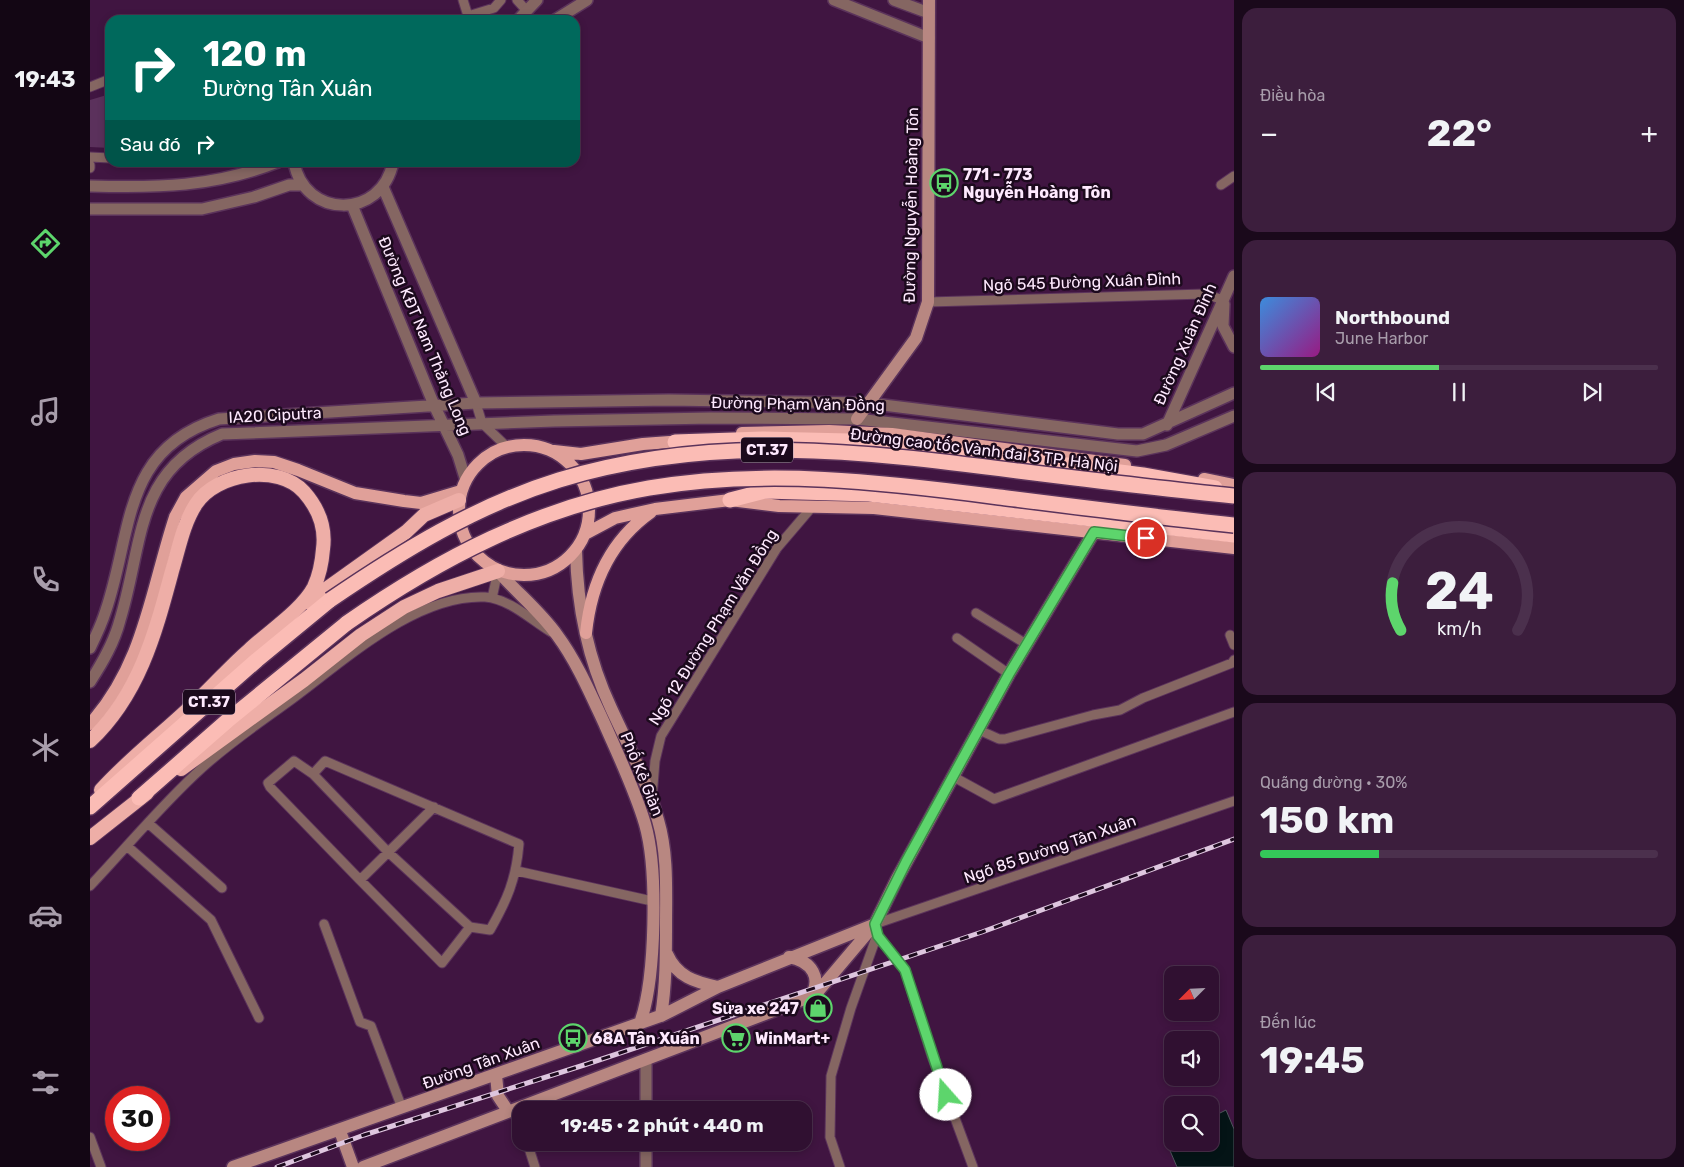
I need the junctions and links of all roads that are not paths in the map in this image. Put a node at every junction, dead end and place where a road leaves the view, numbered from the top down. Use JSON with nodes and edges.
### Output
{"nodes":[{"id":1,"x":462,"y":0,"type":"edge"},
{"id":2,"x":502,"y":0,"type":"edge"},
{"id":3,"x":517,"y":0,"type":"edge"},
{"id":4,"x":587,"y":0,"type":"edge"},
{"id":5,"x":834,"y":0,"type":"edge"},
{"id":6,"x":894,"y":0,"type":"edge"},
{"id":7,"x":536,"y":1,"type":"edge"},
{"id":8,"x":929,"y":6,"type":"edge"},
{"id":9,"x":527,"y":11,"type":"junction"},
{"id":10,"x":464,"y":15,"type":"edge"},
{"id":11,"x":474,"y":15,"type":"edge"},
{"id":12,"x":523,"y":15,"type":"edge"},
{"id":13,"x":563,"y":15,"type":"edge"},
{"id":14,"x":929,"y":38,"type":"junction"},
{"id":15,"x":105,"y":82,"type":"edge"},
{"id":16,"x":90,"y":88,"type":"edge"},
{"id":17,"x":90,"y":157,"type":"edge"},
{"id":18,"x":105,"y":158,"type":"edge"},
{"id":19,"x":262,"y":167,"type":"edge"},
{"id":20,"x":296,"y":167,"type":"edge"},
{"id":21,"x":392,"y":167,"type":"edge"},
{"id":22,"x":1234,"y":176,"type":"edge"},
{"id":23,"x":302,"y":185,"type":"junction"},
{"id":24,"x":1221,"y":185,"type":"dead end"},
{"id":25,"x":90,"y":186,"type":"edge"},
{"id":26,"x":383,"y":187,"type":"junction"},
{"id":27,"x":352,"y":204,"type":"junction"},
{"id":28,"x":90,"y":209,"type":"edge"},
{"id":29,"x":1234,"y":276,"type":"edge"},
{"id":30,"x":928,"y":302,"type":"junction"},
{"id":31,"x":1229,"y":303,"type":"edge"},
{"id":32,"x":1234,"y":347,"type":"edge"},
{"id":33,"x":1234,"y":394,"type":"edge"},
{"id":34,"x":476,"y":403,"type":"junction"},
{"id":35,"x":867,"y":403,"type":"junction"},
{"id":36,"x":434,"y":405,"type":"junction"},
{"id":37,"x":1234,"y":416,"type":"edge"},
{"id":38,"x":857,"y":419,"type":"junction"},
{"id":39,"x":482,"y":423,"type":"junction"},
{"id":40,"x":442,"y":424,"type":"junction"},
{"id":41,"x":1166,"y":425,"type":"junction"},
{"id":42,"x":675,"y":442,"type":"junction"},
{"id":43,"x":506,"y":446,"type":"junction"},
{"id":44,"x":554,"y":452,"type":"junction"},
{"id":45,"x":1234,"y":485,"type":"edge"},
{"id":46,"x":462,"y":491,"type":"junction"},
{"id":47,"x":1234,"y":491,"type":"edge"},
{"id":48,"x":1234,"y":497,"type":"edge"},
{"id":49,"x":730,"y":500,"type":"junction"},
{"id":50,"x":812,"y":507,"type":"junction"},
{"id":51,"x":655,"y":509,"type":"junction"},
{"id":52,"x":1234,"y":525,"type":"edge"},
{"id":53,"x":1234,"y":530,"type":"edge"},
{"id":54,"x":1094,"y":532,"type":"junction"},
{"id":55,"x":585,"y":534,"type":"junction"},
{"id":56,"x":1234,"y":535,"type":"edge"},
{"id":57,"x":1234,"y":548,"type":"edge"},
{"id":58,"x":576,"y":550,"type":"junction"},
{"id":59,"x":498,"y":571,"type":"junction"},
{"id":60,"x":492,"y":598,"type":"junction"},
{"id":61,"x":976,"y":613,"type":"dead end"},
{"id":62,"x":285,"y":618,"type":"junction"},
{"id":63,"x":586,"y":633,"type":"junction"},
{"id":64,"x":1230,"y":635,"type":"dead end"},
{"id":65,"x":558,"y":636,"type":"junction"},
{"id":66,"x":957,"y":638,"type":"dead end"},
{"id":67,"x":1026,"y":644,"type":"junction"},
{"id":68,"x":1234,"y":645,"type":"edge"},
{"id":69,"x":90,"y":648,"type":"edge"},
{"id":70,"x":1233,"y":664,"type":"edge"},
{"id":71,"x":1009,"y":674,"type":"junction"},
{"id":72,"x":90,"y":682,"type":"edge"},
{"id":73,"x":1232,"y":713,"type":"edge"},
{"id":74,"x":90,"y":724,"type":"edge"},
{"id":75,"x":1234,"y":724,"type":"edge"},
{"id":76,"x":979,"y":730,"type":"junction"},
{"id":77,"x":90,"y":741,"type":"edge"},
{"id":78,"x":640,"y":770,"type":"junction"},
{"id":79,"x":312,"y":774,"type":"junction"},
{"id":80,"x":626,"y":776,"type":"junction"},
{"id":81,"x":952,"y":776,"type":"junction"},
{"id":82,"x":139,"y":798,"type":"junction"},
{"id":83,"x":652,"y":800,"type":"junction"},
{"id":84,"x":1234,"y":801,"type":"edge"},
{"id":85,"x":90,"y":802,"type":"edge"},
{"id":86,"x":90,"y":807,"type":"edge"},
{"id":87,"x":434,"y":807,"type":"junction"},
{"id":88,"x":148,"y":823,"type":"junction"},
{"id":89,"x":90,"y":838,"type":"edge"},
{"id":90,"x":127,"y":846,"type":"junction"},
{"id":91,"x":388,"y":852,"type":"junction"},
{"id":92,"x":517,"y":871,"type":"junction"},
{"id":93,"x":360,"y":880,"type":"junction"},
{"id":94,"x":90,"y":886,"type":"edge"},
{"id":95,"x":222,"y":888,"type":"dead end"},
{"id":96,"x":652,"y":901,"type":"junction"},
{"id":97,"x":324,"y":924,"type":"dead end"},
{"id":98,"x":470,"y":927,"type":"junction"},
{"id":99,"x":876,"y":930,"type":"junction"},
{"id":100,"x":666,"y":952,"type":"junction"},
{"id":101,"x":789,"y":957,"type":"junction"},
{"id":102,"x":718,"y":987,"type":"junction"},
{"id":103,"x":809,"y":999,"type":"junction"},
{"id":104,"x":661,"y":1016,"type":"junction"},
{"id":105,"x":259,"y":1018,"type":"dead end"},
{"id":106,"x":640,"y":1023,"type":"junction"},
{"id":107,"x":646,"y":1059,"type":"junction"},
{"id":108,"x":496,"y":1075,"type":"junction"},
{"id":109,"x":646,"y":1101,"type":"edge"},
{"id":110,"x":402,"y":1108,"type":"junction"},
{"id":111,"x":511,"y":1110,"type":"junction"},
{"id":112,"x":340,"y":1131,"type":"junction"},
{"id":113,"x":90,"y":1138,"type":"edge"},
{"id":114,"x":530,"y":1151,"type":"edge"},
{"id":115,"x":646,"y":1151,"type":"edge"},
{"id":116,"x":101,"y":1167,"type":"edge"},
{"id":117,"x":233,"y":1167,"type":"edge"},
{"id":118,"x":353,"y":1167,"type":"edge"},
{"id":119,"x":363,"y":1167,"type":"edge"},
{"id":120,"x":535,"y":1167,"type":"edge"},
{"id":121,"x":646,"y":1167,"type":"edge"},
{"id":122,"x":840,"y":1167,"type":"edge"},
{"id":123,"x":973,"y":1167,"type":"edge"}],
"edges":[{"from":1,"to":10,"type":"street"},
{"from":2,"to":11,"type":"street"},
{"from":3,"to":9,"type":"street"},
{"from":4,"to":13,"type":"street"},
{"from":5,"to":14,"type":"street"},
{"from":6,"to":8,"type":"street"},
{"from":7,"to":9,"type":"street"},
{"from":8,"to":14,"type":"main road","name":"Đường Nguyễn Hoàng Tôn"},
{"from":9,"to":12,"type":"street"},
{"from":14,"to":30,"type":"main road","name":"Đường Nguyễn Hoàng Tôn"},
{"from":15,"to":16,"type":"street"},
{"from":17,"to":18,"type":"street"},
{"from":19,"to":25,"type":"street"},
{"from":20,"to":23,"type":"street"},
{"from":21,"to":26,"type":"street"},
{"from":22,"to":24,"type":"street"},
{"from":23,"to":27,"type":"street"},
{"from":23,"to":28,"type":"street"},
{"from":26,"to":27,"type":"street"},
{"from":26,"to":34,"type":"street","name":"Đường KĐT Nam Thăng Long"},
{"from":27,"to":36,"type":"street","name":"Đường KĐT Nam Thăng Long"},
{"from":29,"to":31,"type":"street","name":"Đường Xuân Đỉnh"},
{"from":30,"to":31,"type":"street","name":"Ngõ 545 Đường Xuân Đỉnh"},
{"from":30,"to":35,"type":"main road","name":"Đường Nguyễn Hoàng Tôn"},
{"from":31,"to":32,"type":"street"},
{"from":31,"to":41,"type":"street","name":"Đường Xuân Đỉnh"},
{"from":33,"to":41,"type":"street","name":"Đường Phạm Văn Đồng"},
{"from":34,"to":35,"type":"street","name":"Đường Phạm Văn Đồng"},
{"from":34,"to":36,"type":"street","name":"Đường Phạm Văn Đồng"},
{"from":34,"to":39,"type":"street","name":"Đường KĐT Nam Thăng Long"},
{"from":35,"to":38,"type":"main road","name":"Đường Nguyễn Hoàng Tôn"},
{"from":35,"to":41,"type":"street","name":"Đường Phạm Văn Đồng"},
{"from":36,"to":40,"type":"street","name":"Đường KĐT Nam Thăng Long"},
{"from":36,"to":69,"type":"street","name":"IA20 Ciputra"},
{"from":37,"to":38,"type":"street","name":"Đường Phạm Văn Đồng"},
{"from":38,"to":39,"type":"street","name":"Đường Phạm Văn Đồng"},
{"from":39,"to":40,"type":"street","name":"Đường Phạm Văn Đồng"},
{"from":39,"to":43,"type":"street","name":"Đường KĐT Nam Thăng Long"},
{"from":40,"to":46,"type":"street","name":"Đường KĐT Nam Thăng Long"},
{"from":40,"to":72,"type":"street","name":"IA20 Ciputra"},
{"from":42,"to":44,"type":"main road","name":"Đường Phạm Văn Đồng"},
{"from":42,"to":45,"type":"main road","name":"Đường Phạm Văn Đồng"},
{"from":42,"to":47,"type":"highway"},
{"from":42,"to":48,"type":"main road","name":"Đường Phạm Văn Đồng"},
{"from":43,"to":44,"type":"main road"},
{"from":43,"to":46,"type":"main road"},
{"from":44,"to":55,"type":"main road"},
{"from":46,"to":59,"type":"main road"},
{"from":46,"to":62,"type":"highway"},
{"from":46,"to":74,"type":"main road"},
{"from":48,"to":86,"type":"highway","name":"Đường cao tốc Vành đai 3 TP. Hà Nội","number":"CT.37","bridge":true},
{"from":49,"to":50,"type":"main road"},
{"from":49,"to":51,"type":"main road"},
{"from":49,"to":53,"type":"main road"},
{"from":49,"to":56,"type":"highway"},
{"from":50,"to":54,"type":"main road"},
{"from":50,"to":83,"type":"street","name":"Ngõ 12 Đường Phạm Văn Đồng"},
{"from":51,"to":55,"type":"main road"},
{"from":51,"to":63,"type":"main road"},
{"from":52,"to":82,"type":"highway","number":"CT.37","bridge":true},
{"from":54,"to":57,"type":"main road"},
{"from":54,"to":67,"type":"main road"},
{"from":55,"to":58,"type":"main road"},
{"from":58,"to":59,"type":"main road"},
{"from":58,"to":63,"type":"main road","name":"Phố Kẻ Giàn"},
{"from":59,"to":60,"type":"street"},
{"from":59,"to":65,"type":"main road","name":"Phố Kẻ Giàn"},
{"from":59,"to":82,"type":"highway"},
{"from":60,"to":65,"type":"street"},
{"from":60,"to":88,"type":"street"},
{"from":61,"to":67,"type":"street"},
{"from":62,"to":77,"type":"highway"},
{"from":62,"to":85,"type":"highway"},
{"from":63,"to":78,"type":"main road","name":"Phố Kẻ Giàn"},
{"from":64,"to":68,"type":"street"},
{"from":65,"to":80,"type":"main road","name":"Phố Kẻ Giàn"},
{"from":66,"to":71,"type":"street"},
{"from":67,"to":71,"type":"main road"},
{"from":70,"to":76,"type":"street"},
{"from":71,"to":76,"type":"main road"},
{"from":73,"to":75,"type":"street"},
{"from":73,"to":81,"type":"street"},
{"from":76,"to":81,"type":"main road"},
{"from":78,"to":80,"type":"main road"},
{"from":78,"to":83,"type":"main road","name":"Phố Kẻ Giàn"},
{"from":79,"to":87,"type":"street"},
{"from":79,"to":91,"type":"street"},
{"from":79,"to":93,"type":"street"},
{"from":80,"to":96,"type":"main road","name":"Phố Kẻ Giàn"},
{"from":81,"to":99,"type":"main road"},
{"from":82,"to":89,"type":"highway"},
{"from":83,"to":100,"type":"main road","name":"Phố Kẻ Giàn"},
{"from":84,"to":99,"type":"street","name":"Ngõ 85 Đường Tân Xuân"},
{"from":87,"to":91,"type":"street"},
{"from":87,"to":92,"type":"street"},
{"from":88,"to":90,"type":"street"},
{"from":88,"to":95,"type":"street"},
{"from":90,"to":94,"type":"street"},
{"from":90,"to":105,"type":"street"},
{"from":91,"to":93,"type":"street"},
{"from":91,"to":98,"type":"street"},
{"from":92,"to":96,"type":"street"},
{"from":92,"to":98,"type":"street"},
{"from":93,"to":98,"type":"street"},
{"from":96,"to":106,"type":"main road","name":"Phố Kẻ Giàn"},
{"from":97,"to":110,"type":"street"},
{"from":99,"to":101,"type":"main road","name":"Đường Tân Xuân"},
{"from":99,"to":103,"type":"main road"},
{"from":99,"to":122,"type":"street"},
{"from":99,"to":123,"type":"street"},
{"from":100,"to":102,"type":"main road"},
{"from":100,"to":104,"type":"main road","name":"Phố Kẻ Giàn"},
{"from":101,"to":102,"type":"main road","name":"Đường Tân Xuân"},
{"from":101,"to":103,"type":"main road"},
{"from":102,"to":104,"type":"main road","name":"Đường Tân Xuân"},
{"from":103,"to":107,"type":"main road"},
{"from":104,"to":106,"type":"main road","name":"Đường Tân Xuân"},
{"from":106,"to":108,"type":"main road","name":"Đường Tân Xuân"},
{"from":107,"to":109,"type":"street"},
{"from":107,"to":111,"type":"main road"},
{"from":108,"to":110,"type":"main road","name":"Đường Tân Xuân"},
{"from":108,"to":111,"type":"main road"},
{"from":110,"to":112,"type":"main road","name":"Đường Tân Xuân"},
{"from":111,"to":119,"type":"main road"},
{"from":112,"to":117,"type":"main road","name":"Đường Tân Xuân"},
{"from":112,"to":118,"type":"main road"},
{"from":113,"to":116,"type":"street"},
{"from":114,"to":120,"type":"street"},
{"from":115,"to":121,"type":"street"}]}
